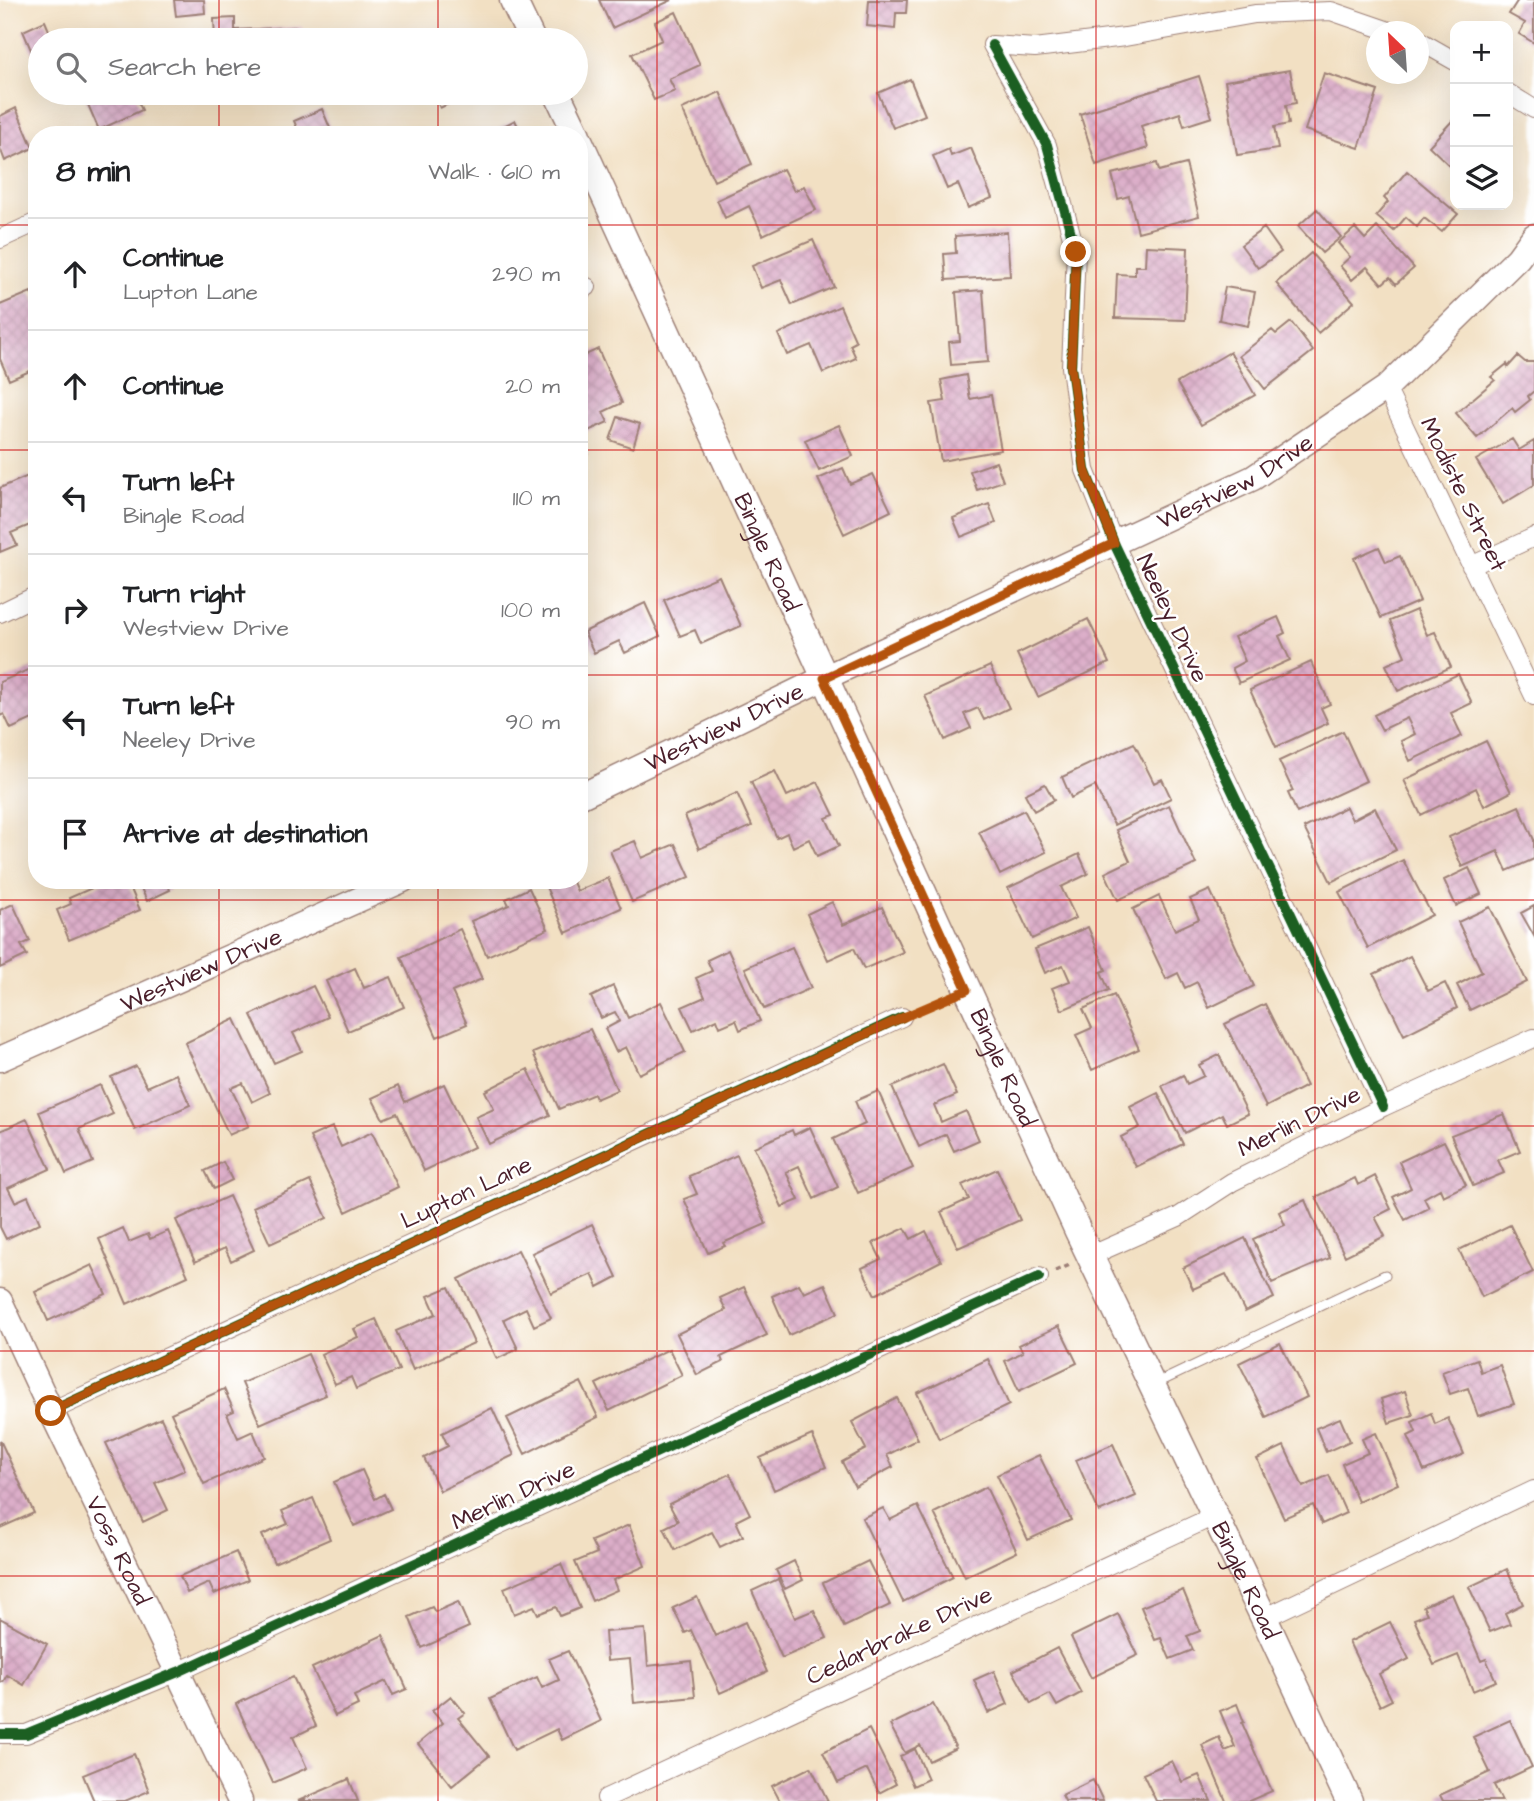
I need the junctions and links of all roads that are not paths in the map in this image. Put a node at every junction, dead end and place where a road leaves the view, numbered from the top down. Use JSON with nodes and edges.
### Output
{"nodes":[{"id":1,"x":513,"y":0,"type":"edge"},
{"id":2,"x":1366,"y":23,"type":"edge"},
{"id":3,"x":526,"y":28,"type":"edge"},
{"id":4,"x":1429,"y":46,"type":"edge"},
{"id":5,"x":1450,"y":58,"type":"edge"},
{"id":6,"x":1513,"y":96,"type":"edge"},
{"id":7,"x":563,"y":105,"type":"edge"},
{"id":8,"x":1534,"y":109,"type":"edge"},
{"id":9,"x":573,"y":126,"type":"edge"},
{"id":10,"x":588,"y":160,"type":"edge"},
{"id":11,"x":28,"y":226,"type":"edge"},
{"id":12,"x":1534,"y":236,"type":"edge"},
{"id":13,"x":0,"y":239,"type":"edge"},
{"id":14,"x":1386,"y":388,"type":"junction"},
{"id":15,"x":1534,"y":537,"type":"edge"},
{"id":16,"x":1114,"y":543,"type":"junction"},
{"id":17,"x":1471,"y":566,"type":"junction"},
{"id":18,"x":28,"y":599,"type":"edge"},
{"id":19,"x":0,"y":613,"type":"edge"},
{"id":20,"x":824,"y":678,"type":"junction"},
{"id":21,"x":1534,"y":696,"type":"edge"},
{"id":22,"x":588,"y":793,"type":"edge"},
{"id":23,"x":384,"y":889,"type":"edge"},
{"id":24,"x":900,"y":1018,"type":"road end"},
{"id":25,"x":1534,"y":1038,"type":"edge"},
{"id":26,"x":0,"y":1059,"type":"edge"},
{"id":27,"x":1383,"y":1107,"type":"junction"},
{"id":28,"x":1090,"y":1256,"type":"junction"},
{"id":29,"x":1385,"y":1275,"type":"dead end"},
{"id":30,"x":1036,"y":1279,"type":"road end"},
{"id":31,"x":0,"y":1301,"type":"edge"},
{"id":32,"x":1152,"y":1386,"type":"junction"},
{"id":33,"x":51,"y":1411,"type":"junction"},
{"id":34,"x":1534,"y":1490,"type":"edge"},
{"id":35,"x":1214,"y":1516,"type":"junction"},
{"id":36,"x":1264,"y":1618,"type":"junction"},
{"id":37,"x":178,"y":1672,"type":"junction"},
{"id":38,"x":0,"y":1734,"type":"edge"},
{"id":39,"x":606,"y":1798,"type":"dead end"},
{"id":40,"x":240,"y":1801,"type":"edge"},
{"id":41,"x":1349,"y":1801,"type":"edge"}],
"edges":[{"from":1,"to":3,"type":"main road"},
{"from":2,"to":16,"type":"street","name":"Neeley Drive"},
{"from":4,"to":5,"type":"street"},
{"from":6,"to":8,"type":"street"},
{"from":7,"to":9,"type":"main road"},
{"from":10,"to":20,"type":"main road","name":"Bingle Road"},
{"from":11,"to":13,"type":"street"},
{"from":12,"to":14,"type":"main road","name":"Westview Drive"},
{"from":14,"to":16,"type":"main road","name":"Westview Drive"},
{"from":14,"to":17,"type":"street","name":"Modiste Street"},
{"from":15,"to":17,"type":"street"},
{"from":16,"to":20,"type":"main road","name":"Westview Drive"},
{"from":16,"to":27,"type":"street","name":"Neeley Drive"},
{"from":17,"to":21,"type":"street","name":"Modiste Street"},
{"from":18,"to":19,"type":"street"},
{"from":20,"to":22,"type":"main road","name":"Westview Drive"},
{"from":20,"to":28,"type":"main road","name":"Bingle Road"},
{"from":23,"to":26,"type":"main road","name":"Westview Drive"},
{"from":24,"to":33,"type":"street","name":"Lupton Lane"},
{"from":25,"to":27,"type":"street","name":"Merlin Drive"},
{"from":27,"to":28,"type":"street","name":"Merlin Drive"},
{"from":28,"to":32,"type":"main road","name":"Bingle Road"},
{"from":29,"to":32,"type":"lane"},
{"from":30,"to":37,"type":"street","name":"Merlin Drive"},
{"from":31,"to":33,"type":"main road","name":"Voss Road"},
{"from":32,"to":35,"type":"main road","name":"Bingle Road"},
{"from":33,"to":37,"type":"main road","name":"Voss Road"},
{"from":34,"to":36,"type":"street"},
{"from":35,"to":36,"type":"main road","name":"Bingle Road"},
{"from":35,"to":39,"type":"street","name":"Cedarbrake Drive"},
{"from":36,"to":41,"type":"main road","name":"Bingle Road"},
{"from":37,"to":38,"type":"street","name":"Merlin Drive"},
{"from":37,"to":40,"type":"main road","name":"Voss Road"}]}
